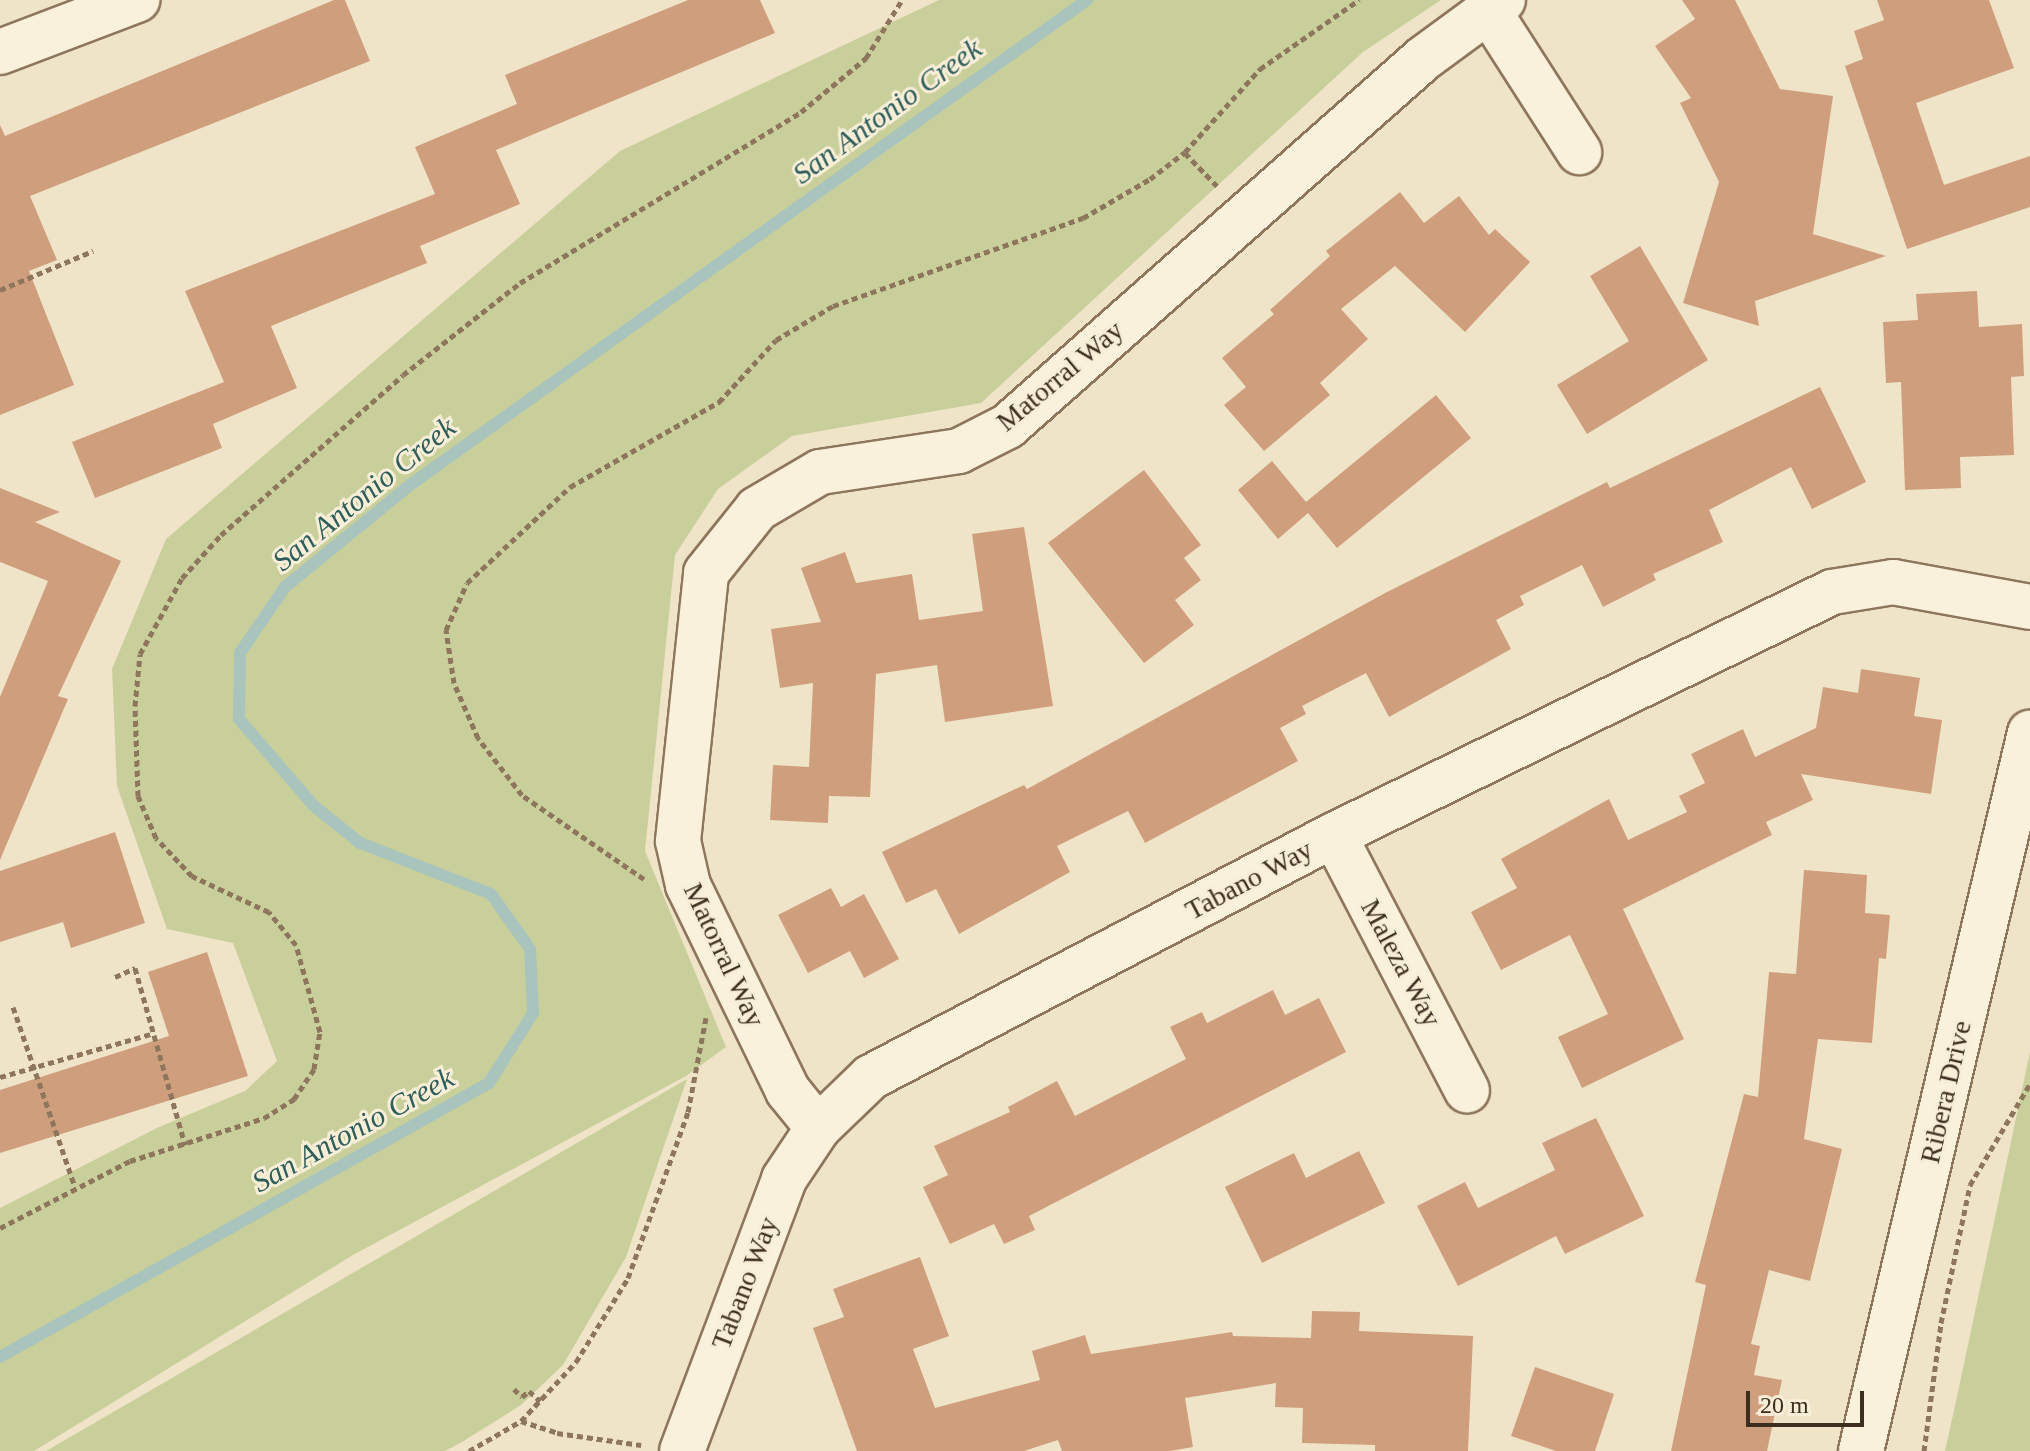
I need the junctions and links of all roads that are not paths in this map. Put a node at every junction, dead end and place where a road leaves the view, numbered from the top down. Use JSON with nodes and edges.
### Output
{"nodes":[{"id":1,"x":137,"y":0,"type":"edge"},
{"id":2,"x":1496,"y":5,"type":"edge"},
{"id":3,"x":0,"y":52,"type":"edge"},
{"id":4,"x":1579,"y":152,"type":"dead end"},
{"id":5,"x":2030,"y":607,"type":"edge"},
{"id":6,"x":2030,"y":733,"type":"edge"},
{"id":7,"x":1334,"y":835,"type":"junction"},
{"id":8,"x":1467,"y":1090,"type":"dead end"},
{"id":9,"x":818,"y":1128,"type":"junction"},
{"id":10,"x":682,"y":1451,"type":"edge"},
{"id":11,"x":1861,"y":1451,"type":"edge"}],
"edges":[{"from":1,"to":3,"type":"street"},
{"from":2,"to":4,"type":"street"},
{"from":2,"to":9,"type":"street","name":"Matorral Way"},
{"from":5,"to":7,"type":"street","name":"Tabano Way"},
{"from":6,"to":11,"type":"street","name":"Ribera Drive"},
{"from":7,"to":8,"type":"street","name":"Maleza Way"},
{"from":7,"to":9,"type":"street","name":"Tabano Way"},
{"from":9,"to":10,"type":"street","name":"Tabano Way"}]}
